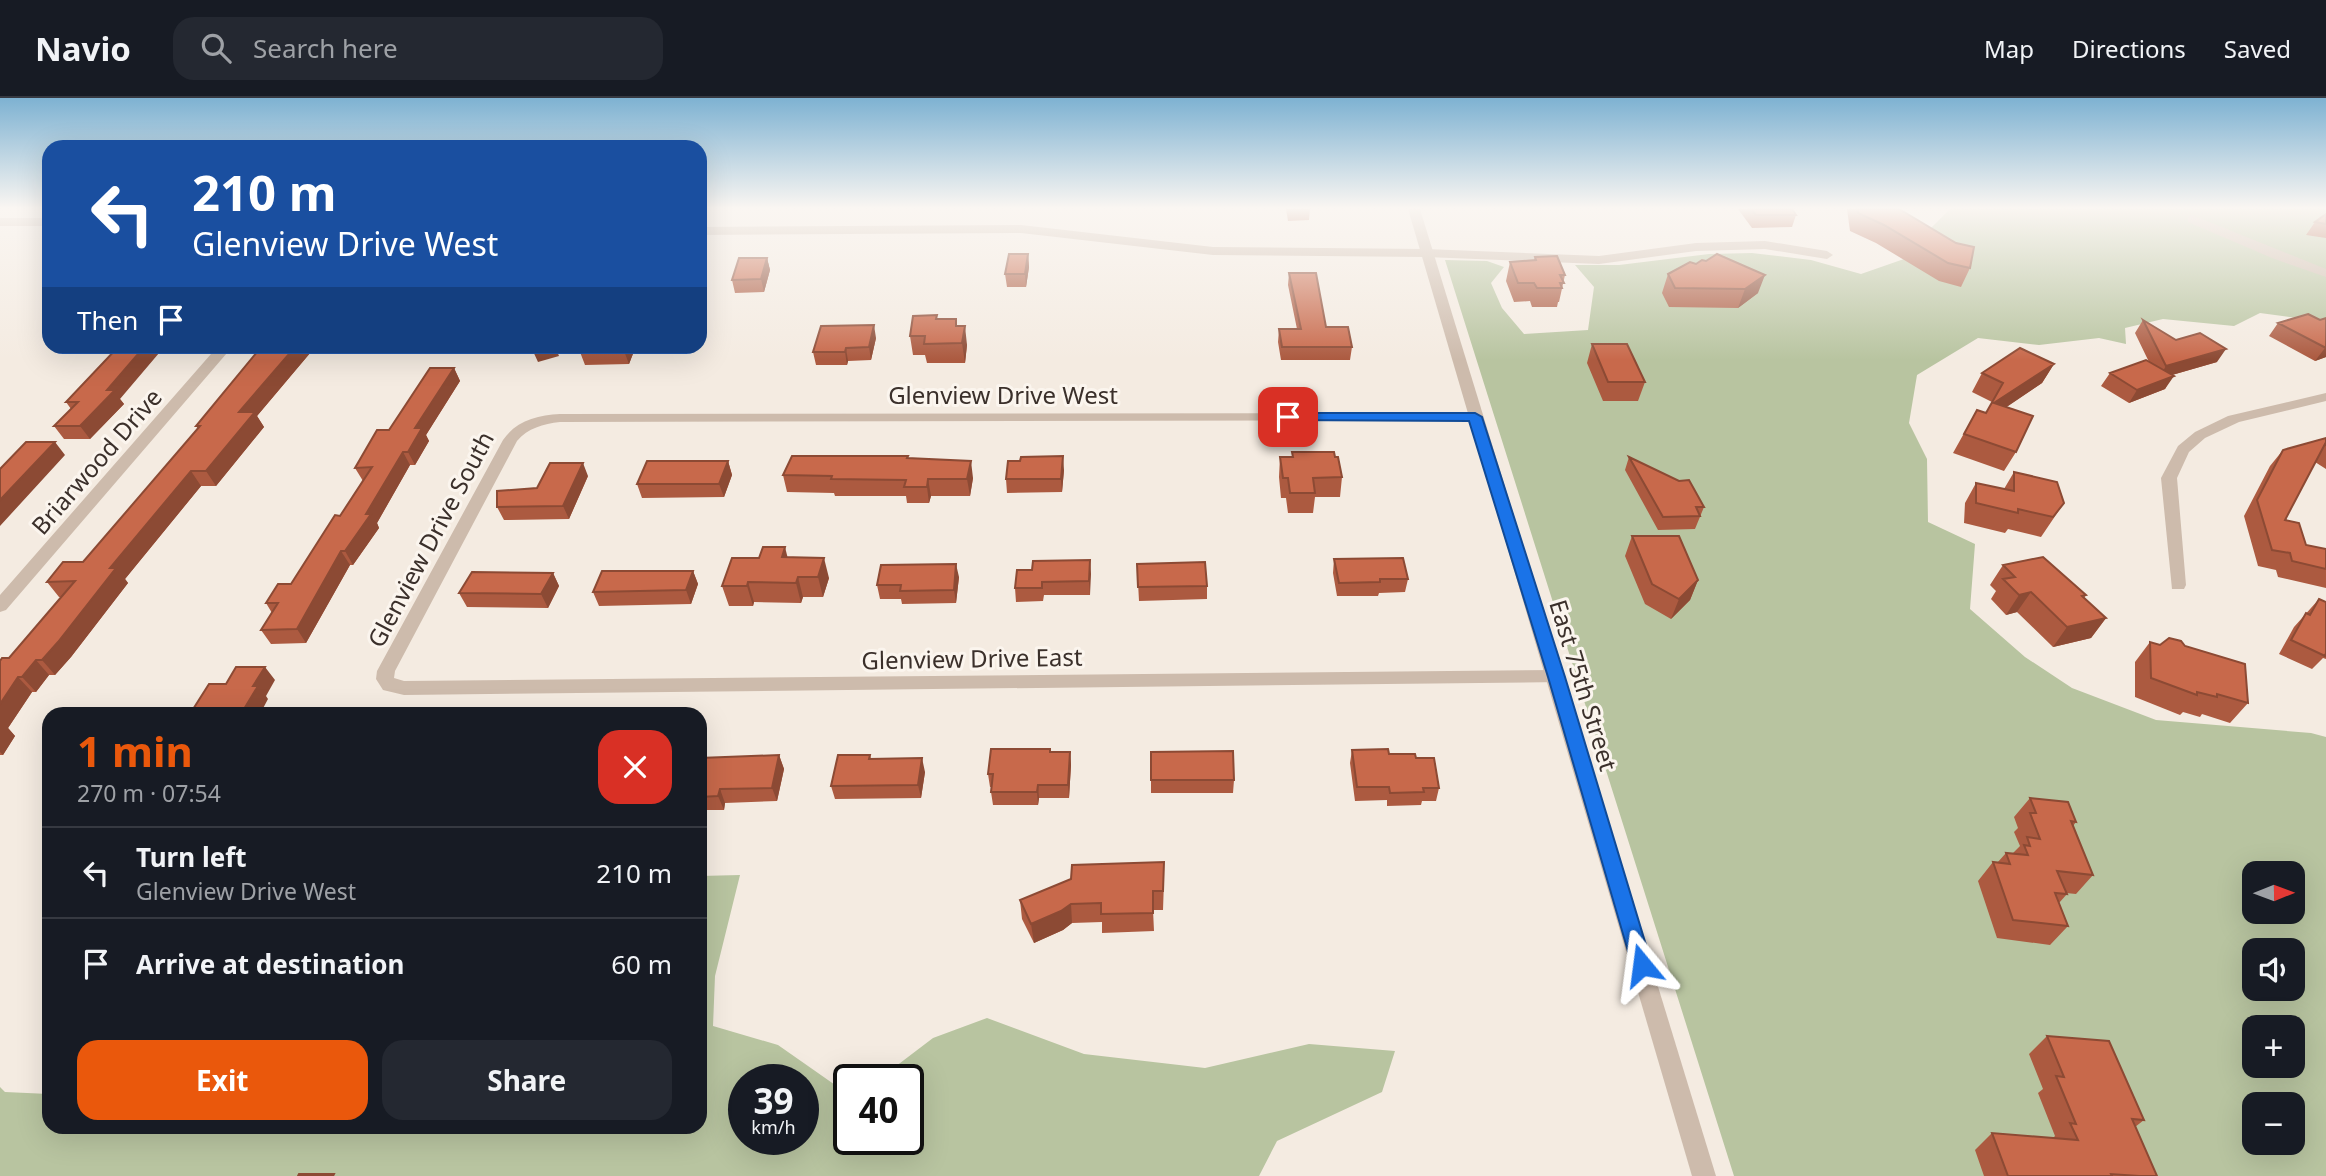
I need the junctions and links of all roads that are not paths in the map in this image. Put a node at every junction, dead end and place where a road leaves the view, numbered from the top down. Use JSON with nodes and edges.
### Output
{"nodes":[{"id":1,"x":1428,"y":259,"type":"edge"},
{"id":2,"x":1582,"y":259,"type":"edge"},
{"id":3,"x":1604,"y":259,"type":"edge"},
{"id":4,"x":2288,"y":259,"type":"edge"},
{"id":5,"x":2326,"y":273,"type":"edge"},
{"id":6,"x":219,"y":354,"type":"edge"},
{"id":7,"x":2326,"y":397,"type":"edge"},
{"id":8,"x":1475,"y":417,"type":"junction"},
{"id":9,"x":531,"y":424,"type":"joint"},
{"id":10,"x":2178,"y":584,"type":"dead end"},
{"id":11,"x":0,"y":606,"type":"edge"},
{"id":12,"x":1557,"y":677,"type":"junction"},
{"id":13,"x":389,"y":685,"type":"joint"},
{"id":14,"x":1704,"y":1176,"type":"edge"}],
"edges":[{"from":1,"to":8,"type":"street","name":"East 75th Street"},
{"from":2,"to":3,"type":"street"},
{"from":4,"to":5,"type":"street"},
{"from":6,"to":11,"type":"street","name":"Briarwood Drive"},
{"from":7,"to":10,"type":"street"},
{"from":8,"to":9,"type":"street","name":"Glenview Drive West"},
{"from":8,"to":12,"type":"street","name":"East 75th Street"},
{"from":9,"to":13,"type":"street","name":"Glenview Drive South"},
{"from":12,"to":13,"type":"street","name":"Glenview Drive East"},
{"from":12,"to":14,"type":"street","name":"East 75th Street"}]}
